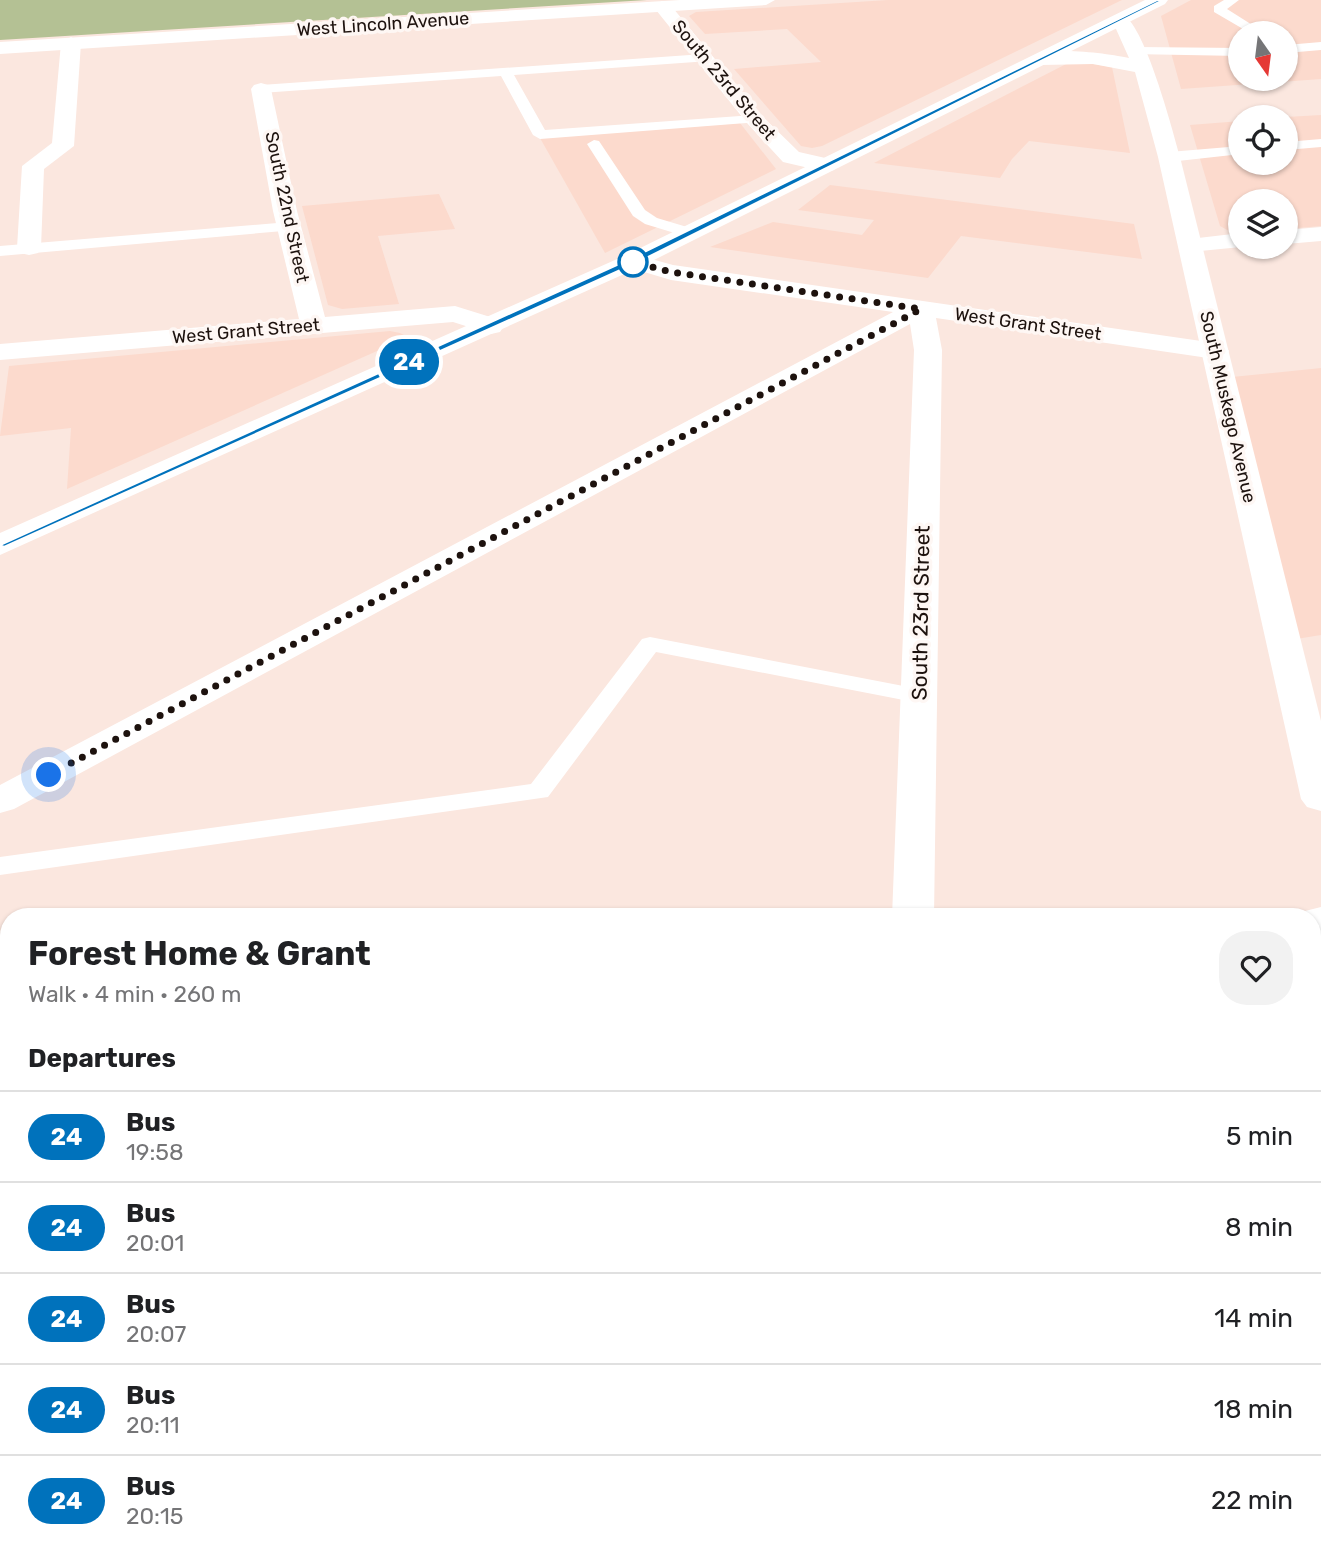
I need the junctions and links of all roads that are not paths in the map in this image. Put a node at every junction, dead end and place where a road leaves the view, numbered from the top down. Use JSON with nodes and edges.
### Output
{"nodes":[{"id":1,"x":766,"y":0,"type":"edge"},
{"id":2,"x":1159,"y":0,"type":"edge"},
{"id":3,"x":1233,"y":0,"type":"edge"},
{"id":4,"x":662,"y":6,"type":"junction"},
{"id":5,"x":1121,"y":20,"type":"junction"},
{"id":6,"x":1238,"y":21,"type":"edge"},
{"id":7,"x":71,"y":43,"type":"junction"},
{"id":8,"x":1321,"y":46,"type":"edge"},
{"id":9,"x":0,"y":48,"type":"edge"},
{"id":10,"x":1298,"y":48,"type":"edge"},
{"id":11,"x":1228,"y":53,"type":"edge"},
{"id":12,"x":704,"y":58,"type":"junction"},
{"id":13,"x":1041,"y":59,"type":"junction"},
{"id":14,"x":1140,"y":60,"type":"junction"},
{"id":15,"x":505,"y":72,"type":"junction"},
{"id":16,"x":261,"y":89,"type":"joint"},
{"id":17,"x":754,"y":119,"type":"junction"},
{"id":18,"x":1321,"y":143,"type":"edge"},
{"id":19,"x":594,"y":144,"type":"dead end"},
{"id":20,"x":1298,"y":145,"type":"edge"},
{"id":21,"x":1228,"y":151,"type":"edge"},
{"id":22,"x":1169,"y":157,"type":"junction"},
{"id":23,"x":826,"y":165,"type":"junction"},
{"id":24,"x":289,"y":228,"type":"junction"},
{"id":25,"x":691,"y":233,"type":"junction"},
{"id":26,"x":1321,"y":234,"type":"edge"},
{"id":27,"x":1298,"y":236,"type":"edge"},
{"id":28,"x":1228,"y":241,"type":"edge"},
{"id":29,"x":1190,"y":245,"type":"junction"},
{"id":30,"x":29,"y":248,"type":"junction"},
{"id":31,"x":0,"y":251,"type":"edge"},
{"id":32,"x":633,"y":261,"type":"junction"},
{"id":33,"x":921,"y":309,"type":"junction"},
{"id":34,"x":314,"y":325,"type":"junction"},
{"id":35,"x":491,"y":326,"type":"junction"},
{"id":36,"x":1215,"y":351,"type":"junction"},
{"id":37,"x":0,"y":352,"type":"edge"},
{"id":38,"x":0,"y":545,"type":"edge"},
{"id":39,"x":919,"y":696,"type":"junction"},
{"id":40,"x":1321,"y":799,"type":"edge"},
{"id":41,"x":0,"y":802,"type":"edge"},
{"id":42,"x":0,"y":866,"type":"edge"},
{"id":43,"x":914,"y":908,"type":"edge"}],
"edges":[{"from":1,"to":4,"type":"street","name":"West Lincoln Avenue"},
{"from":2,"to":5,"type":"street"},
{"from":3,"to":6,"type":"lane"},
{"from":4,"to":7,"type":"street","name":"West Lincoln Avenue"},
{"from":4,"to":12,"type":"street","name":"South 23rd Street"},
{"from":5,"to":13,"type":"street"},
{"from":5,"to":14,"type":"street","name":"South Muskego Avenue"},
{"from":7,"to":9,"type":"street","name":"West Lincoln Avenue"},
{"from":7,"to":30,"type":"street"},
{"from":8,"to":10,"type":"lane"},
{"from":11,"to":14,"type":"lane"},
{"from":12,"to":15,"type":"lane"},
{"from":12,"to":17,"type":"street","name":"South 23rd Street"},
{"from":13,"to":14,"type":"street"},
{"from":13,"to":23,"type":"street"},
{"from":14,"to":22,"type":"street","name":"South Muskego Avenue"},
{"from":15,"to":16,"type":"lane"},
{"from":15,"to":17,"type":"lane"},
{"from":16,"to":24,"type":"street","name":"South 22nd Street"},
{"from":17,"to":23,"type":"street","name":"South 23rd Street"},
{"from":18,"to":20,"type":"lane"},
{"from":19,"to":25,"type":"lane"},
{"from":21,"to":22,"type":"lane"},
{"from":22,"to":29,"type":"street","name":"South Muskego Avenue"},
{"from":23,"to":25,"type":"street"},
{"from":24,"to":30,"type":"lane"},
{"from":24,"to":34,"type":"street","name":"South 22nd Street"},
{"from":25,"to":32,"type":"street"},
{"from":26,"to":27,"type":"street"},
{"from":28,"to":29,"type":"street"},
{"from":29,"to":36,"type":"street","name":"South Muskego Avenue"},
{"from":30,"to":31,"type":"lane"},
{"from":32,"to":33,"type":"street","name":"West Grant Street"},
{"from":32,"to":35,"type":"street"},
{"from":33,"to":36,"type":"street","name":"West Grant Street"},
{"from":33,"to":39,"type":"street","name":"South 23rd Street"},
{"from":33,"to":41,"type":"street"},
{"from":34,"to":35,"type":"street","name":"West Grant Street"},
{"from":34,"to":37,"type":"street","name":"West Grant Street"},
{"from":35,"to":38,"type":"street"},
{"from":36,"to":40,"type":"street","name":"South Muskego Avenue"},
{"from":39,"to":42,"type":"lane"},
{"from":39,"to":43,"type":"street","name":"South 23rd Street"}]}
